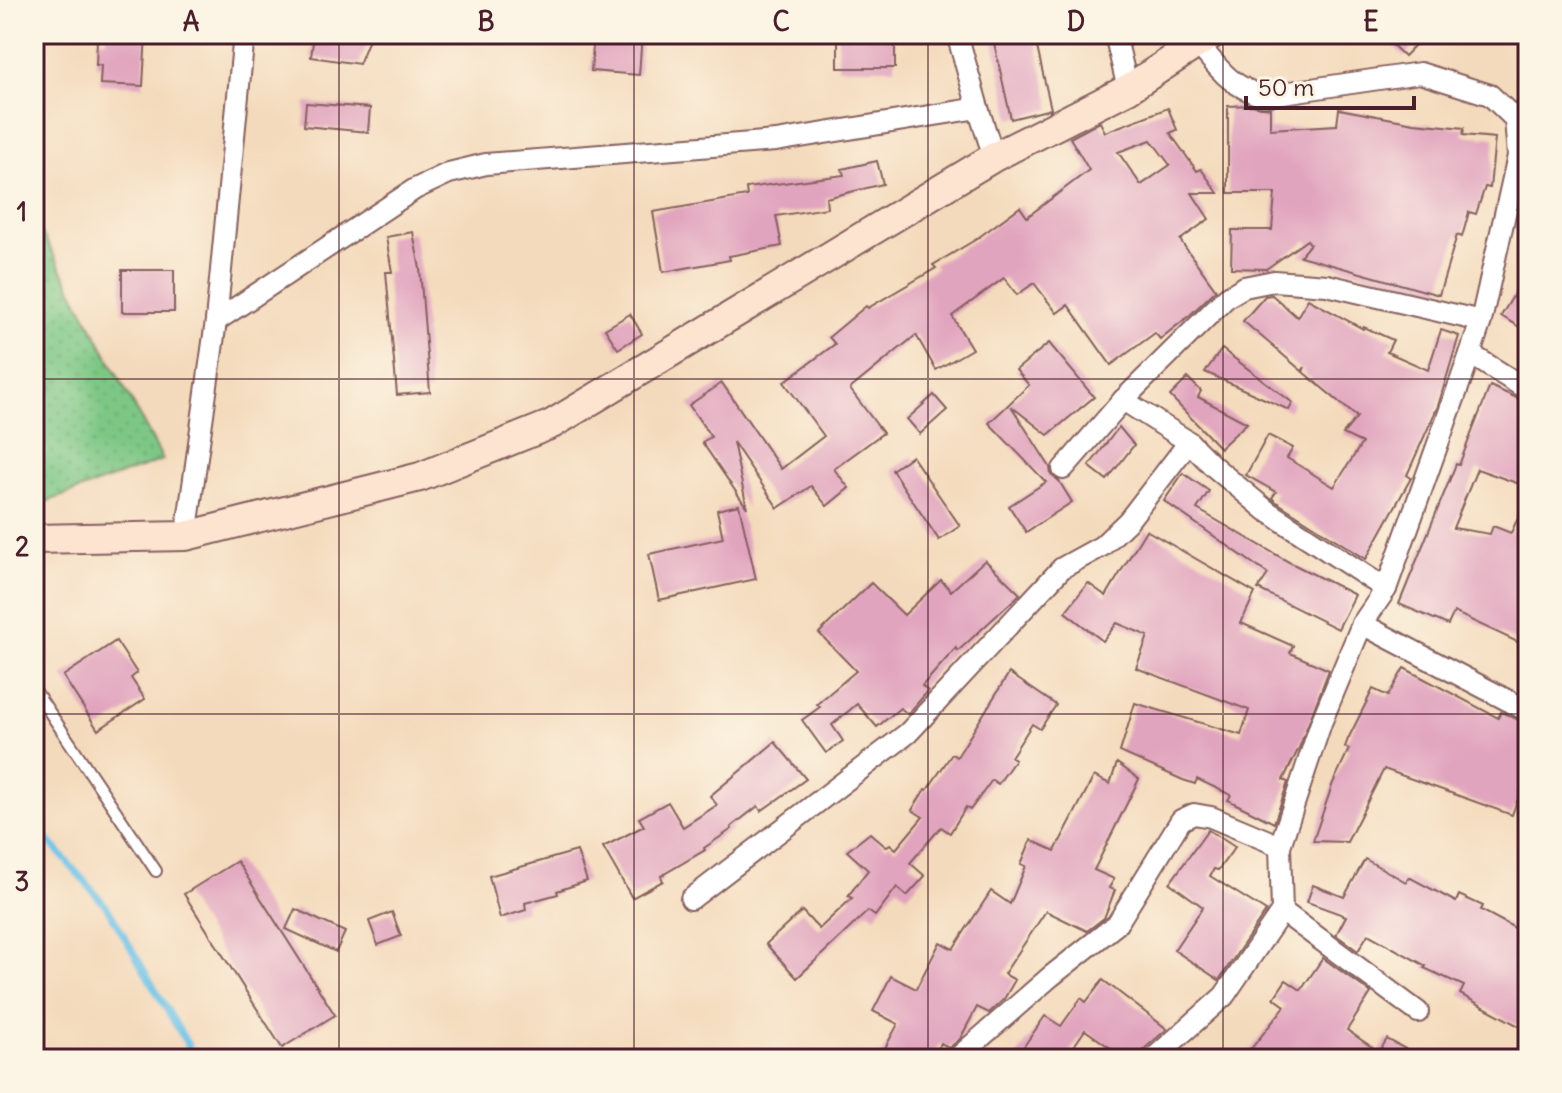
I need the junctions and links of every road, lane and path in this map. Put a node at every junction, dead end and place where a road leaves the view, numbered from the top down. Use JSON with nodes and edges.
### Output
{"nodes":[{"id":1,"x":244,"y":34,"type":"edge"},
{"id":2,"x":957,"y":34,"type":"edge"},
{"id":3,"x":1115,"y":34,"type":"edge"},
{"id":4,"x":1205,"y":39,"type":"edge"},
{"id":5,"x":1128,"y":89,"type":"junction"},
{"id":6,"x":978,"y":108,"type":"junction"},
{"id":7,"x":994,"y":157,"type":"junction"},
{"id":8,"x":216,"y":321,"type":"junction"},
{"id":9,"x":1481,"y":321,"type":"junction"},
{"id":10,"x":1470,"y":354,"type":"junction"},
{"id":11,"x":1528,"y":390,"type":"edge"},
{"id":12,"x":1123,"y":400,"type":"junction"},
{"id":13,"x":1189,"y":442,"type":"junction"},
{"id":14,"x":1063,"y":469,"type":"dead end"},
{"id":15,"x":186,"y":536,"type":"junction"},
{"id":16,"x":34,"y":539,"type":"edge"},
{"id":17,"x":1386,"y":589,"type":"junction"},
{"id":18,"x":1362,"y":624,"type":"junction"},
{"id":19,"x":34,"y":689,"type":"edge"},
{"id":20,"x":1528,"y":711,"type":"edge"},
{"id":21,"x":1280,"y":846,"type":"junction"},
{"id":22,"x":156,"y":871,"type":"dead end"},
{"id":23,"x":691,"y":899,"type":"dead end"},
{"id":24,"x":1282,"y":911,"type":"junction"},
{"id":25,"x":1418,"y":1012,"type":"dead end"},
{"id":26,"x":956,"y":1059,"type":"edge"},
{"id":27,"x":1153,"y":1059,"type":"edge"}],
"edges":[{"from":1,"to":8,"type":"street"},
{"from":2,"to":6,"type":"street"},
{"from":3,"to":5,"type":"street"},
{"from":4,"to":5,"type":"main road"},
{"from":4,"to":9,"type":"street"},
{"from":5,"to":7,"type":"main road"},
{"from":6,"to":7,"type":"street"},
{"from":6,"to":8,"type":"street"},
{"from":7,"to":15,"type":"main road"},
{"from":8,"to":15,"type":"street"},
{"from":9,"to":10,"type":"street"},
{"from":9,"to":12,"type":"street"},
{"from":10,"to":11,"type":"street"},
{"from":10,"to":17,"type":"street"},
{"from":12,"to":13,"type":"street"},
{"from":12,"to":14,"type":"street"},
{"from":13,"to":17,"type":"street"},
{"from":13,"to":23,"type":"street"},
{"from":15,"to":16,"type":"main road"},
{"from":17,"to":18,"type":"street"},
{"from":18,"to":20,"type":"street"},
{"from":18,"to":21,"type":"street"},
{"from":19,"to":22,"type":"lane"},
{"from":21,"to":24,"type":"street"},
{"from":21,"to":26,"type":"street"},
{"from":24,"to":25,"type":"street"},
{"from":24,"to":27,"type":"street"}]}
